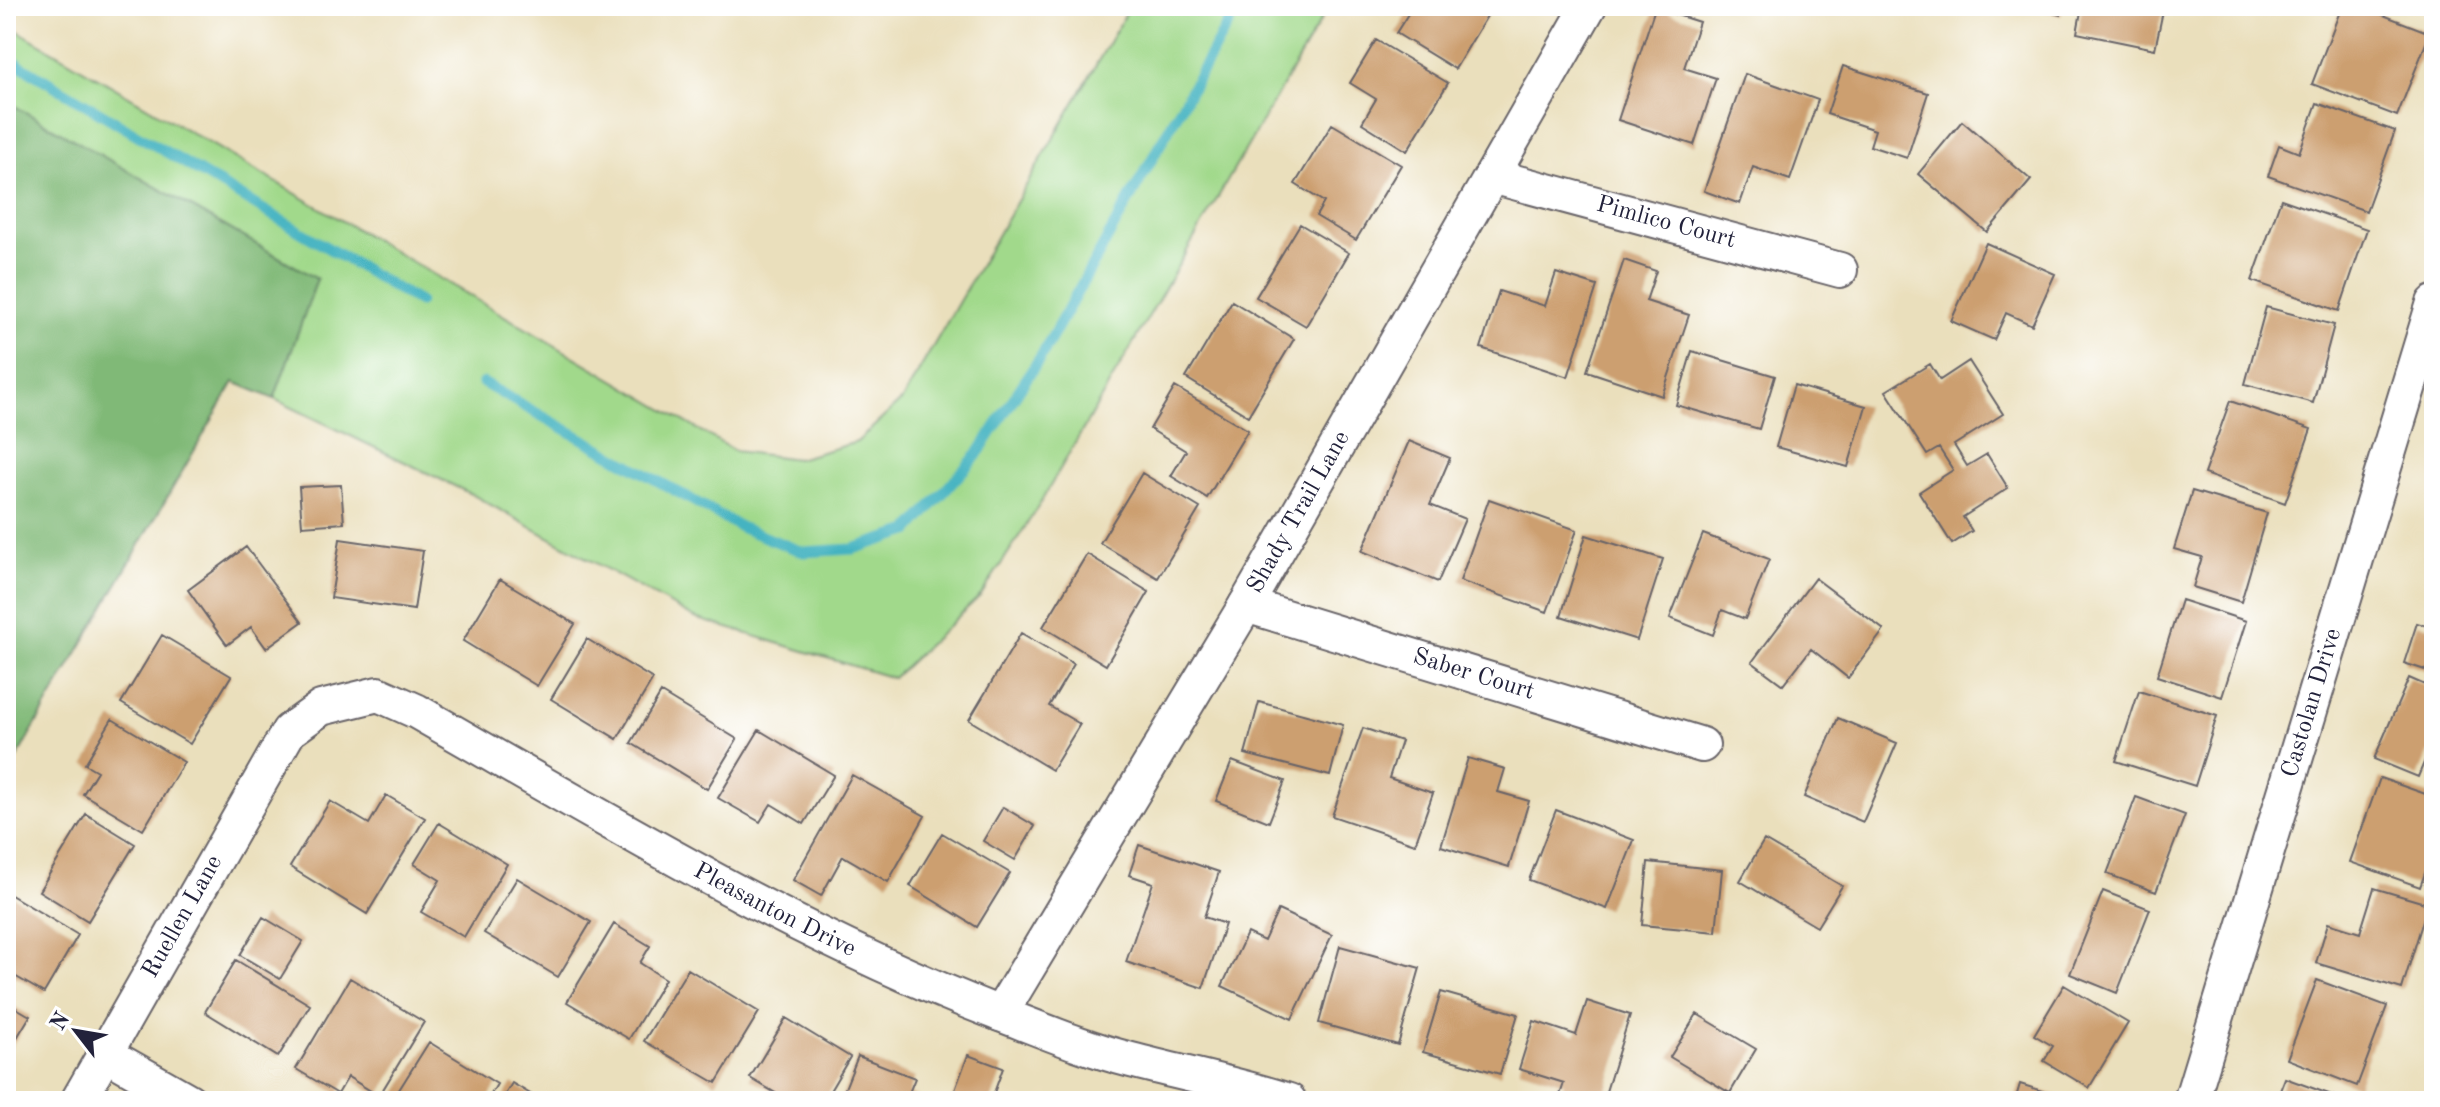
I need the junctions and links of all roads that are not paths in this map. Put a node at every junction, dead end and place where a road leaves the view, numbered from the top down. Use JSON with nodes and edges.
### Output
{"nodes":[{"id":1,"x":1589,"y":6,"type":"edge"},
{"id":2,"x":1492,"y":176,"type":"junction"},
{"id":3,"x":1840,"y":270,"type":"dead end"},
{"id":4,"x":2434,"y":303,"type":"edge"},
{"id":5,"x":1246,"y":605,"type":"junction"},
{"id":6,"x":289,"y":731,"type":"joint"},
{"id":7,"x":1702,"y":745,"type":"dead end"},
{"id":8,"x":1000,"y":1014,"type":"junction"},
{"id":9,"x":106,"y":1054,"type":"junction"},
{"id":10,"x":78,"y":1101,"type":"edge"},
{"id":11,"x":189,"y":1101,"type":"edge"},
{"id":12,"x":1289,"y":1101,"type":"edge"},
{"id":13,"x":2191,"y":1101,"type":"edge"}],
"edges":[{"from":1,"to":2,"type":"street","name":"Shady Trail Lane"},
{"from":2,"to":3,"type":"street","name":"Pimlico Court"},
{"from":2,"to":5,"type":"street","name":"Shady Trail Lane"},
{"from":4,"to":13,"type":"street","name":"Castolan Drive"},
{"from":5,"to":7,"type":"street","name":"Saber Court"},
{"from":5,"to":8,"type":"street","name":"Shady Trail Lane"},
{"from":6,"to":8,"type":"street","name":"Pleasanton Drive"},
{"from":6,"to":9,"type":"street","name":"Ruellen Lane"},
{"from":8,"to":12,"type":"street","name":"Pleasanton Drive"},
{"from":9,"to":10,"type":"street","name":"Ruellen Lane"},
{"from":9,"to":11,"type":"street"}]}
